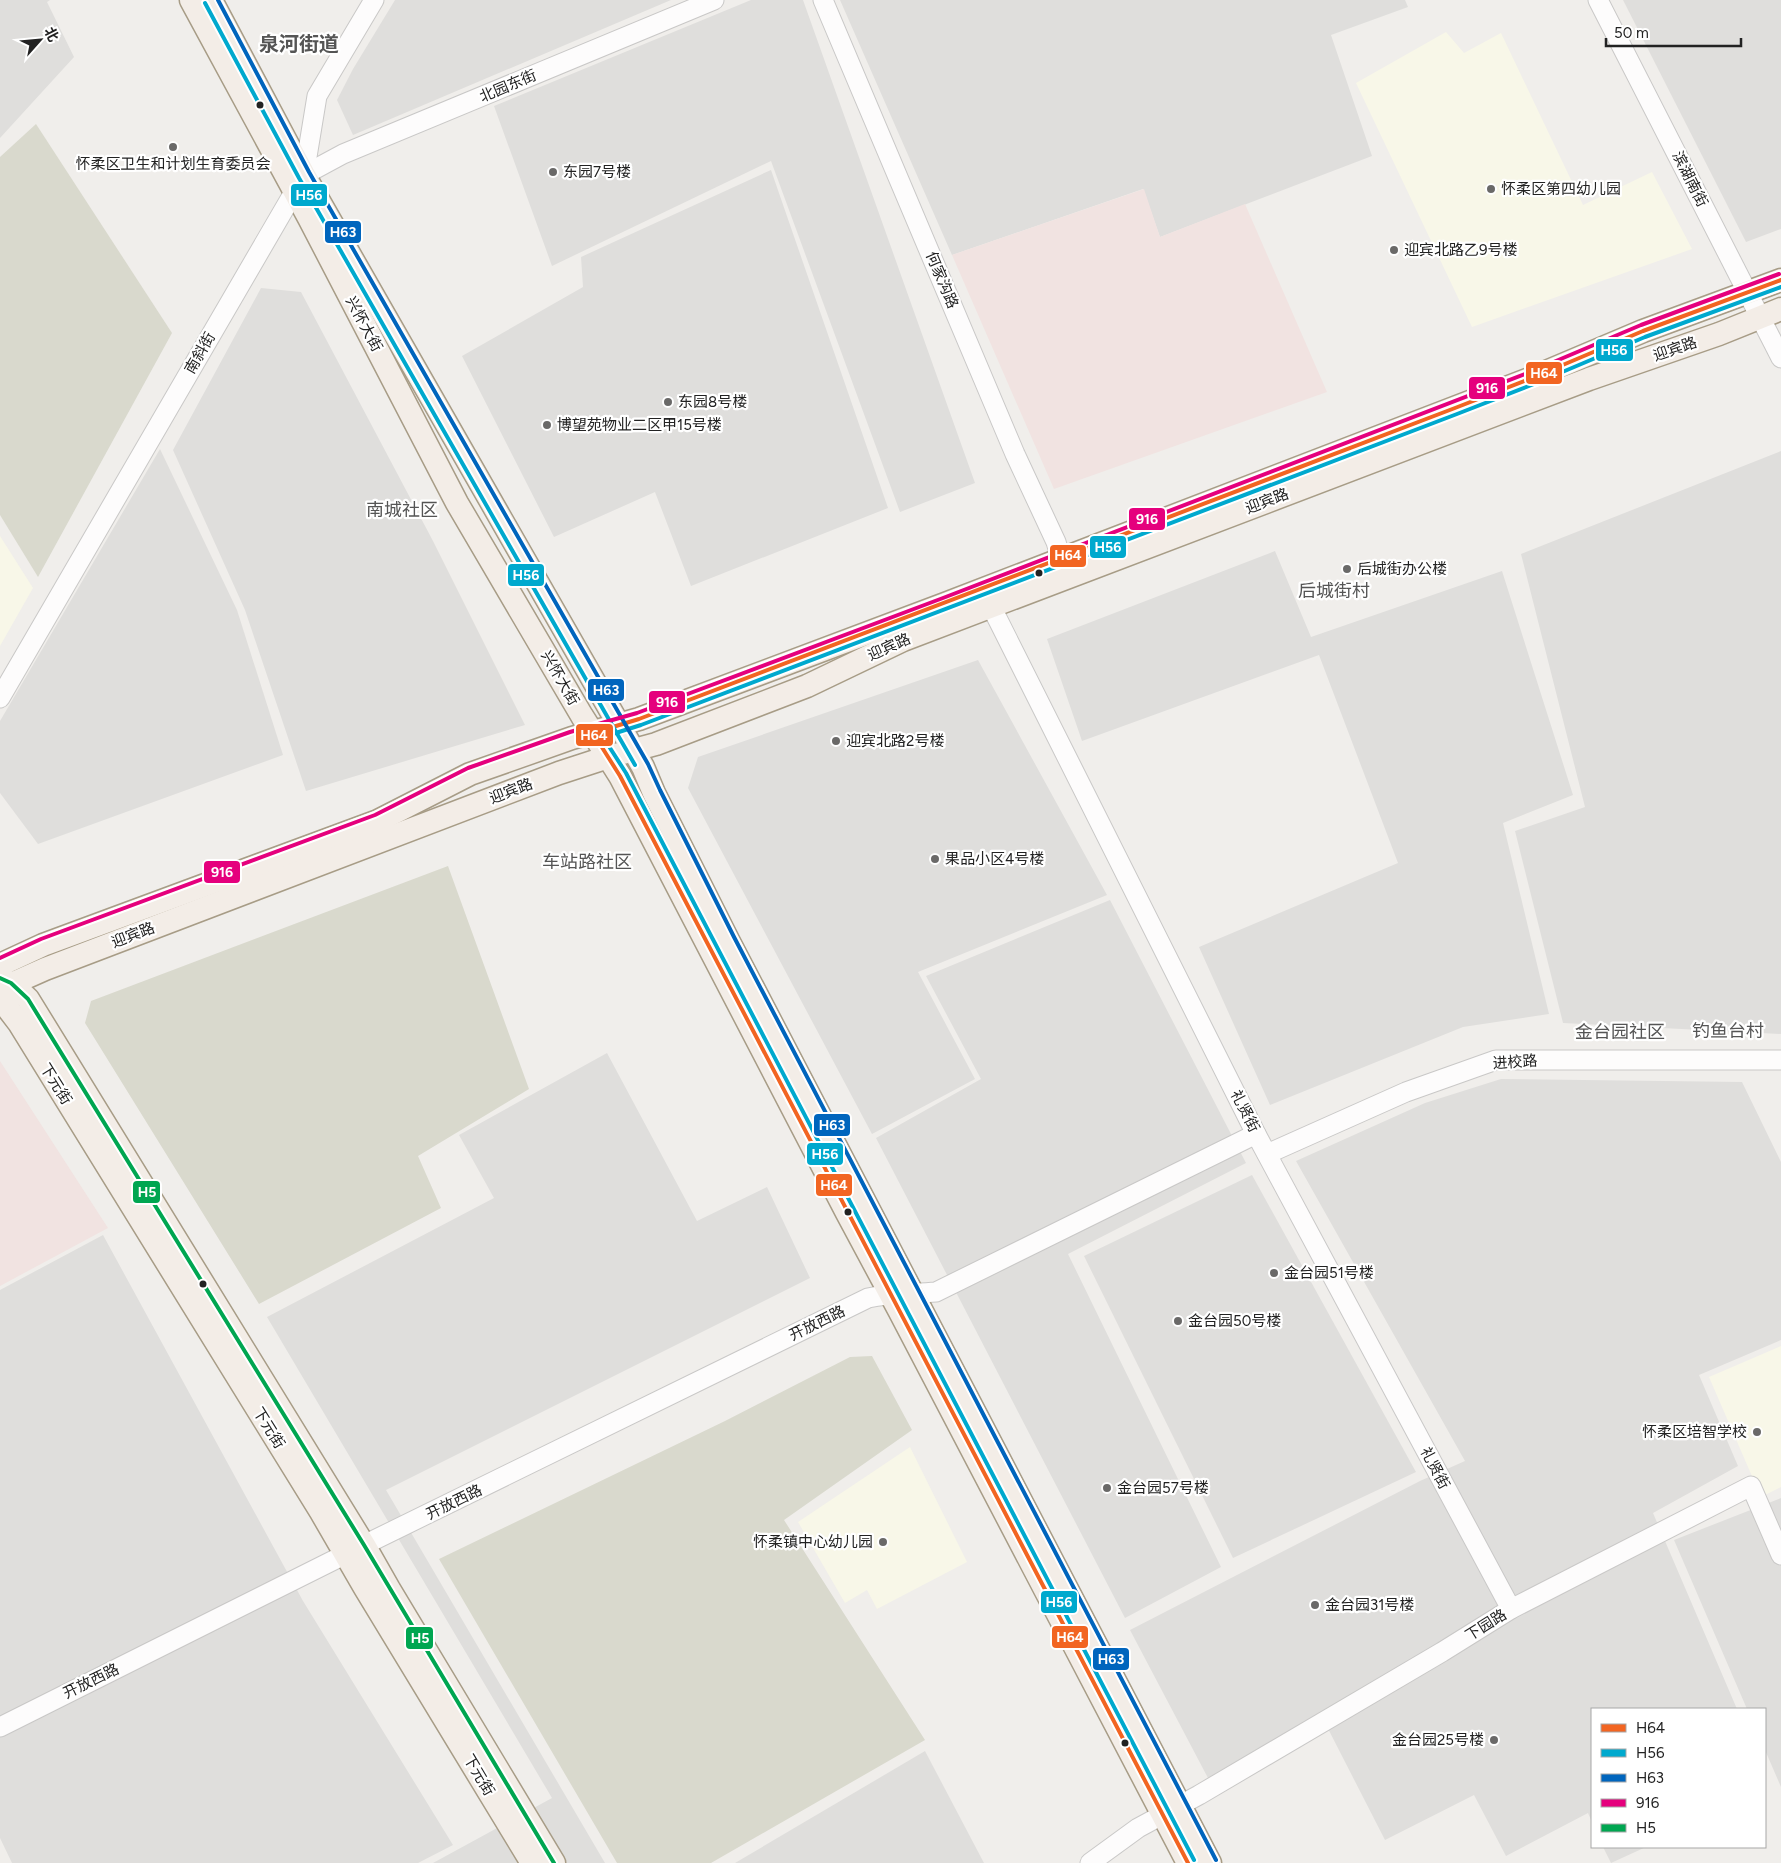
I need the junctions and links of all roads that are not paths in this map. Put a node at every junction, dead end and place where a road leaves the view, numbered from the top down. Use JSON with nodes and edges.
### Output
{"nodes":[{"id":1,"x":191,"y":0,"type":"edge"},
{"id":2,"x":211,"y":0,"type":"edge"},
{"id":3,"x":374,"y":0,"type":"edge"},
{"id":4,"x":714,"y":0,"type":"edge"},
{"id":5,"x":823,"y":0,"type":"edge"},
{"id":6,"x":1598,"y":0,"type":"edge"},
{"id":7,"x":299,"y":183,"type":"junction"},
{"id":8,"x":1781,"y":280,"type":"edge"},
{"id":9,"x":1748,"y":292,"type":"junction"},
{"id":10,"x":1771,"y":313,"type":"edge"},
{"id":11,"x":1781,"y":358,"type":"edge"},
{"id":12,"x":1060,"y":559,"type":"junction"},
{"id":13,"x":991,"y":606,"type":"junction"},
{"id":14,"x":0,"y":698,"type":"edge"},
{"id":15,"x":618,"y":725,"type":"junction"},
{"id":16,"x":593,"y":733,"type":"junction"},
{"id":17,"x":632,"y":750,"type":"junction"},
{"id":18,"x":608,"y":757,"type":"junction"},
{"id":19,"x":2,"y":983,"type":"edge"},
{"id":20,"x":1781,"y":1060,"type":"edge"},
{"id":21,"x":1256,"y":1134,"type":"junction"},
{"id":22,"x":1267,"y":1154,"type":"junction"},
{"id":23,"x":889,"y":1293,"type":"junction"},
{"id":24,"x":912,"y":1294,"type":"junction"},
{"id":25,"x":355,"y":1550,"type":"junction"},
{"id":26,"x":1781,"y":1555,"type":"edge"},
{"id":27,"x":1511,"y":1609,"type":"junction"},
{"id":28,"x":0,"y":1727,"type":"edge"},
{"id":29,"x":1171,"y":1810,"type":"junction"},
{"id":30,"x":532,"y":1863,"type":"edge"},
{"id":31,"x":554,"y":1863,"type":"edge"},
{"id":32,"x":1090,"y":1863,"type":"edge"},
{"id":33,"x":1188,"y":1863,"type":"edge"},
{"id":34,"x":1210,"y":1863,"type":"edge"}],
"edges":[{"from":1,"to":7,"type":"main road","name":"兴怀大街"},
{"from":2,"to":7,"type":"main road","name":"兴怀大街"},
{"from":3,"to":7,"type":"street","name":"南斜街"},
{"from":4,"to":7,"type":"street","name":"北园东街"},
{"from":5,"to":12,"type":"street","name":"何家沟路"},
{"from":6,"to":9,"type":"street","name":"滨湖南街"},
{"from":7,"to":14,"type":"street","name":"南斜街"},
{"from":7,"to":15,"type":"main road","name":"兴怀大街"},
{"from":7,"to":16,"type":"main road","name":"兴怀大街"},
{"from":8,"to":9,"type":"main road","name":"迎宾路"},
{"from":9,"to":10,"type":"street","name":"滨湖南街"},
{"from":9,"to":12,"type":"main road","name":"迎宾路"},
{"from":10,"to":11,"type":"street","name":"滨湖南街"},
{"from":10,"to":13,"type":"main road","name":"迎宾路"},
{"from":12,"to":15,"type":"main road","name":"迎宾路"},
{"from":13,"to":17,"type":"main road","name":"迎宾路"},
{"from":13,"to":21,"type":"street","name":"礼贤街"},
{"from":15,"to":16,"type":"main road","name":"迎宾路"},
{"from":15,"to":17,"type":"main road","name":"兴怀大街"},
{"from":16,"to":18,"type":"main road","name":"兴怀大街"},
{"from":16,"to":19,"type":"main road","name":"迎宾路"},
{"from":17,"to":18,"type":"main road","name":"迎宾路"},
{"from":17,"to":24,"type":"main road","name":"兴怀大街"},
{"from":18,"to":19,"type":"main road","name":"迎宾路"},
{"from":18,"to":23,"type":"main road","name":"兴怀大街"},
{"from":19,"to":25,"type":"main road","name":"下元街"},
{"from":20,"to":22,"type":"street","name":"进校路"},
{"from":21,"to":22,"type":"street","name":"礼贤街"},
{"from":21,"to":24,"type":"street","name":"开放西路"},
{"from":22,"to":27,"type":"street","name":"礼贤街"},
{"from":23,"to":24,"type":"street","name":"开放西路"},
{"from":23,"to":25,"type":"street","name":"开放西路"},
{"from":23,"to":29,"type":"main road","name":"兴怀大街"},
{"from":24,"to":29,"type":"main road","name":"兴怀大街"},
{"from":25,"to":28,"type":"street","name":"开放西路"},
{"from":25,"to":30,"type":"main road","name":"下元街"},
{"from":25,"to":31,"type":"main road","name":"下元街"},
{"from":26,"to":27,"type":"street","name":"下园路"},
{"from":27,"to":29,"type":"street","name":"下园路"},
{"from":29,"to":32,"type":"street","name":"下园路"},
{"from":29,"to":33,"type":"main road","name":"兴怀大街"},
{"from":29,"to":34,"type":"main road","name":"兴怀大街"}]}
